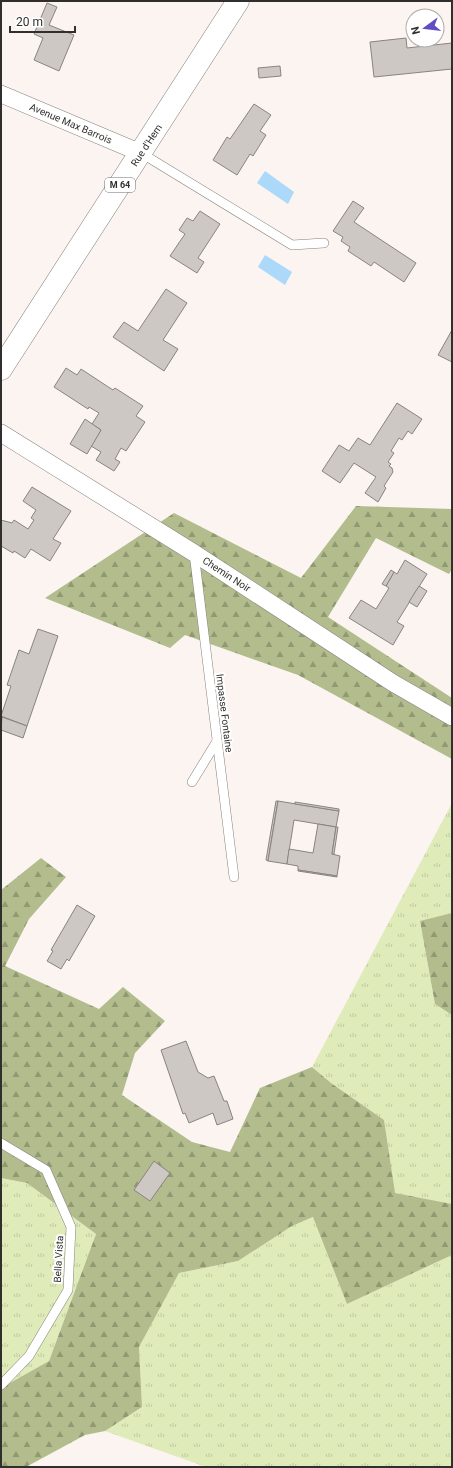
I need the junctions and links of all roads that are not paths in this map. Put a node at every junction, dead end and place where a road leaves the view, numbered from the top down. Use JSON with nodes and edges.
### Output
{"nodes":[{"id":1,"x":238,"y":1,"type":"edge"},
{"id":2,"x":1,"y":94,"type":"edge"},
{"id":3,"x":141,"y":153,"type":"junction"},
{"id":4,"x":324,"y":243,"type":"dead end"},
{"id":5,"x":1,"y":369,"type":"edge"},
{"id":6,"x":1,"y":433,"type":"edge"},
{"id":7,"x":194,"y":553,"type":"junction"},
{"id":8,"x":452,"y":717,"type":"edge"},
{"id":9,"x":217,"y":741,"type":"junction"},
{"id":10,"x":192,"y":782,"type":"dead end"},
{"id":11,"x":234,"y":877,"type":"dead end"},
{"id":12,"x":1,"y":1143,"type":"edge"},
{"id":13,"x":1,"y":1385,"type":"edge"}],
"edges":[{"from":1,"to":3,"type":"main road","name":"Rue d'Hem","number":"M 64"},
{"from":2,"to":3,"type":"street","name":"Avenue Max Barrois"},
{"from":3,"to":4,"type":"lane"},
{"from":3,"to":5,"type":"main road","name":"Rue d'Hem","number":"M 64"},
{"from":6,"to":7,"type":"street","name":"Chemin Noir"},
{"from":7,"to":8,"type":"street","name":"Chemin Noir"},
{"from":7,"to":9,"type":"lane","name":"Impasse Fontaine"},
{"from":9,"to":10,"type":"lane"},
{"from":9,"to":11,"type":"lane","name":"Impasse Fontaine"},
{"from":12,"to":13,"type":"lane","name":"Bella Vista"}]}
